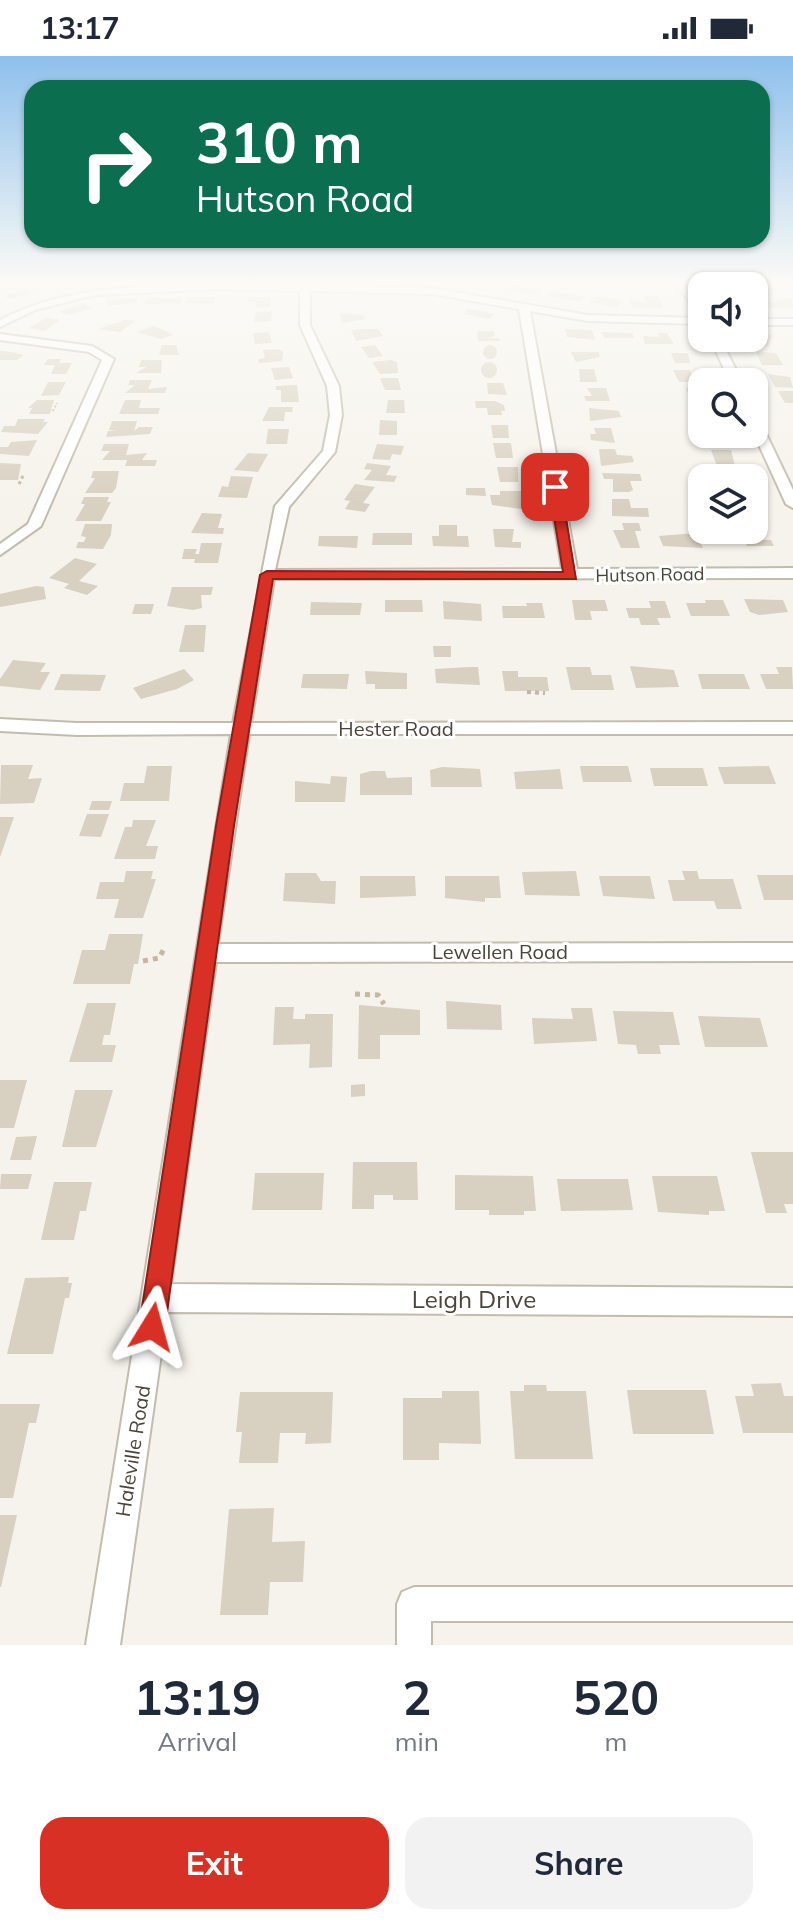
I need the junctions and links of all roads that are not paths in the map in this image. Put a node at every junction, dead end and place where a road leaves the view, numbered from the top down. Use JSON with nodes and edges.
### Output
{"nodes":[{"id":1,"x":105,"y":357,"type":"edge"},
{"id":2,"x":320,"y":357,"type":"edge"},
{"id":3,"x":533,"y":357,"type":"edge"},
{"id":4,"x":767,"y":448,"type":"edge"},
{"id":5,"x":793,"y":504,"type":"edge"},
{"id":6,"x":0,"y":550,"type":"edge"},
{"id":7,"x":793,"y":573,"type":"edge"},
{"id":8,"x":267,"y":575,"type":"junction"},
{"id":9,"x":571,"y":576,"type":"junction"},
{"id":10,"x":0,"y":725,"type":"edge"},
{"id":11,"x":793,"y":728,"type":"edge"},
{"id":12,"x":241,"y":729,"type":"junction"},
{"id":13,"x":793,"y":952,"type":"edge"},
{"id":14,"x":207,"y":953,"type":"junction"},
{"id":15,"x":156,"y":1298,"type":"junction"},
{"id":16,"x":793,"y":1302,"type":"edge"},
{"id":17,"x":793,"y":1604,"type":"edge"},
{"id":18,"x":103,"y":1645,"type":"edge"},
{"id":19,"x":414,"y":1645,"type":"edge"}],
"edges":[{"from":1,"to":6,"type":"street"},
{"from":2,"to":8,"type":"street","name":"Haleville Road"},
{"from":3,"to":9,"type":"street"},
{"from":4,"to":5,"type":"street"},
{"from":7,"to":9,"type":"street","name":"Hutson Road"},
{"from":8,"to":9,"type":"street","name":"Hutson Road"},
{"from":8,"to":12,"type":"street","name":"Haleville Road"},
{"from":10,"to":12,"type":"street","name":"Hester Road"},
{"from":11,"to":12,"type":"street","name":"Hester Road"},
{"from":12,"to":14,"type":"street","name":"Haleville Road"},
{"from":13,"to":14,"type":"street","name":"Lewellen Road"},
{"from":14,"to":15,"type":"street","name":"Haleville Road"},
{"from":15,"to":16,"type":"street","name":"Leigh Drive"},
{"from":15,"to":18,"type":"street","name":"Haleville Road"},
{"from":17,"to":19,"type":"street"}]}
